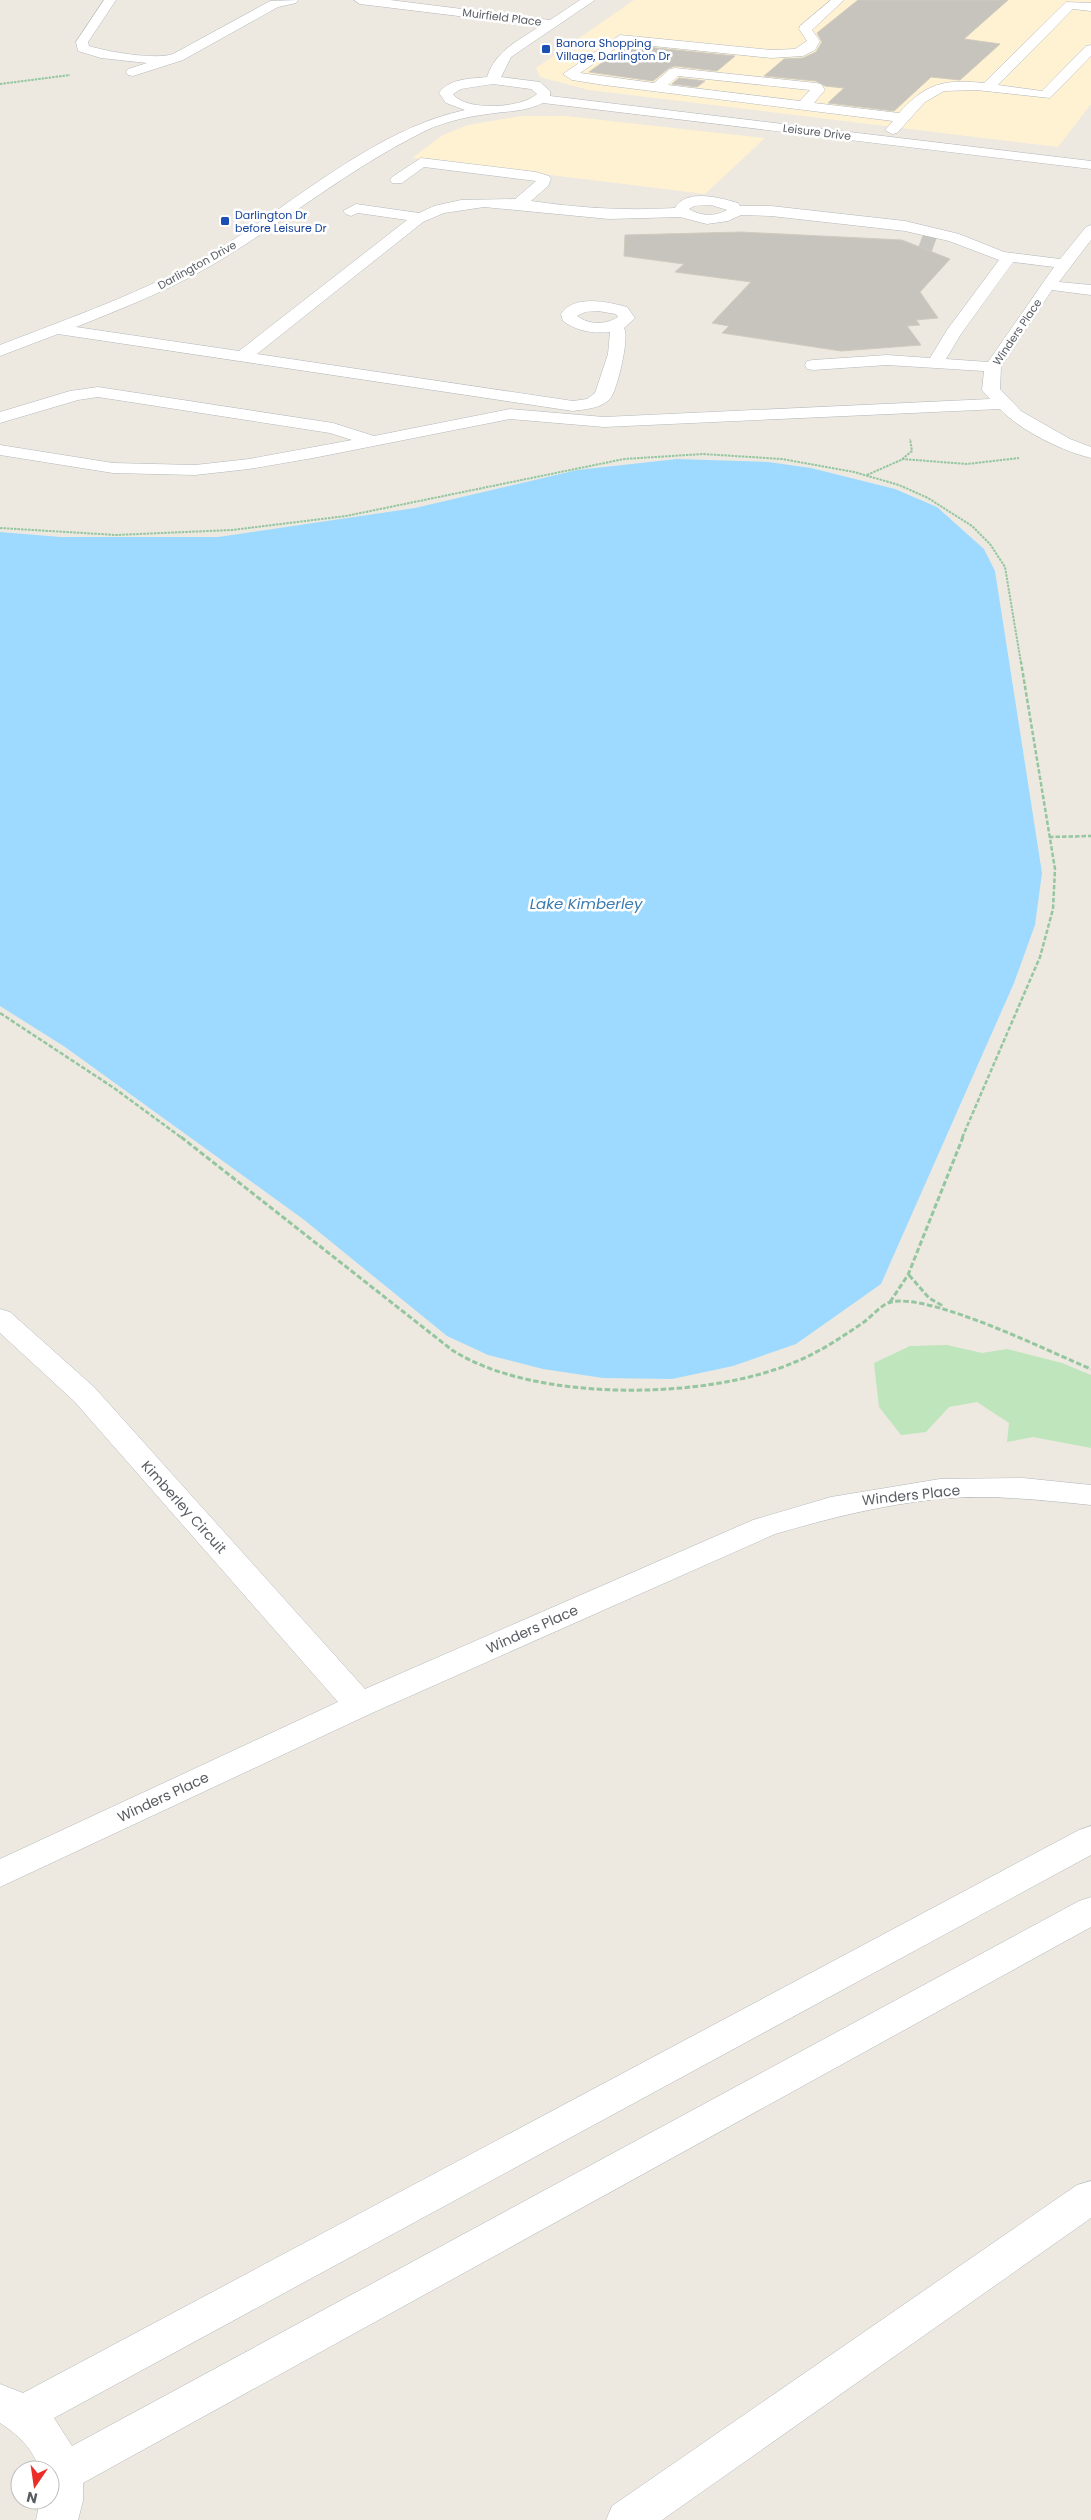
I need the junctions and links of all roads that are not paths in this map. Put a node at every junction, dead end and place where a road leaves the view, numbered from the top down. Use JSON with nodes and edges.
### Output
{"nodes":[{"id":1,"x":110,"y":0,"type":"edge"},
{"id":2,"x":292,"y":0,"type":"edge"},
{"id":3,"x":360,"y":0,"type":"edge"},
{"id":4,"x":589,"y":0,"type":"edge"},
{"id":5,"x":838,"y":0,"type":"edge"},
{"id":6,"x":1064,"y":2,"type":"edge"},
{"id":7,"x":1091,"y":7,"type":"edge"},
{"id":8,"x":554,"y":24,"type":"junction"},
{"id":9,"x":1091,"y":49,"type":"edge"},
{"id":10,"x":170,"y":60,"type":"junction"},
{"id":11,"x":133,"y":72,"type":"dead end"},
{"id":12,"x":493,"y":80,"type":"junction"},
{"id":13,"x":657,"y":88,"type":"junction"},
{"id":14,"x":986,"y":89,"type":"junction"},
{"id":15,"x":542,"y":99,"type":"junction"},
{"id":16,"x":450,"y":100,"type":"junction"},
{"id":17,"x":802,"y":106,"type":"junction"},
{"id":18,"x":491,"y":109,"type":"junction"},
{"id":19,"x":903,"y":118,"type":"junction"},
{"id":20,"x":402,"y":120,"type":"dead end"},
{"id":21,"x":882,"y":140,"type":"junction"},
{"id":22,"x":1091,"y":165,"type":"edge"},
{"id":23,"x":397,"y":180,"type":"dead end"},
{"id":24,"x":518,"y":205,"type":"junction"},
{"id":25,"x":351,"y":211,"type":"dead end"},
{"id":26,"x":422,"y":218,"type":"junction"},
{"id":27,"x":905,"y":226,"type":"junction"},
{"id":28,"x":1091,"y":230,"type":"edge"},
{"id":29,"x":921,"y":240,"type":"tunnel mouth"},
{"id":30,"x":940,"y":247,"type":"tunnel mouth"},
{"id":31,"x":1005,"y":256,"type":"junction"},
{"id":32,"x":1064,"y":264,"type":"junction"},
{"id":33,"x":1048,"y":285,"type":"junction"},
{"id":34,"x":1091,"y":290,"type":"edge"},
{"id":35,"x":106,"y":293,"type":"dead end"},
{"id":36,"x":613,"y":325,"type":"dead end"},
{"id":37,"x":58,"y":329,"type":"junction"},
{"id":38,"x":6,"y":332,"type":"dead end"},
{"id":39,"x":0,"y":351,"type":"edge"},
{"id":40,"x":241,"y":358,"type":"junction"},
{"id":41,"x":935,"y":363,"type":"junction"},
{"id":42,"x":812,"y":365,"type":"dead end"},
{"id":43,"x":993,"y":367,"type":"junction"},
{"id":44,"x":1004,"y":404,"type":"junction"},
{"id":45,"x":0,"y":418,"type":"edge"},
{"id":46,"x":371,"y":440,"type":"junction"},
{"id":47,"x":0,"y":450,"type":"edge"},
{"id":48,"x":1091,"y":453,"type":"edge"},
{"id":49,"x":0,"y":1318,"type":"edge"},
{"id":50,"x":1091,"y":1495,"type":"edge"},
{"id":51,"x":360,"y":1705,"type":"junction"},
{"id":52,"x":1091,"y":1839,"type":"edge"},
{"id":53,"x":0,"y":1874,"type":"edge"},
{"id":54,"x":1091,"y":1911,"type":"edge"},
{"id":55,"x":1091,"y":2197,"type":"edge"},
{"id":56,"x":12,"y":2408,"type":"edge"},
{"id":57,"x":57,"y":2460,"type":"edge"},
{"id":58,"x":60,"y":2474,"type":"joint"},
{"id":59,"x":60,"y":2500,"type":"edge"},
{"id":60,"x":627,"y":2520,"type":"edge"}],
"edges":[{"from":1,"to":10,"type":"street"},
{"from":2,"to":10,"type":"street"},
{"from":3,"to":8,"type":"street","name":"Muirfield Place"},
{"from":4,"to":8,"type":"street"},
{"from":5,"to":13,"type":"street"},
{"from":6,"to":7,"type":"street"},
{"from":6,"to":14,"type":"street"},
{"from":8,"to":12,"type":"street"},
{"from":9,"to":14,"type":"street"},
{"from":10,"to":11,"type":"street"},
{"from":12,"to":15,"type":"street"},
{"from":12,"to":16,"type":"street"},
{"from":13,"to":17,"type":"street"},
{"from":13,"to":17,"type":"street"},
{"from":14,"to":19,"type":"street"},
{"from":15,"to":18,"type":"street"},
{"from":15,"to":21,"type":"street","name":"Leisure Drive"},
{"from":16,"to":18,"type":"street"},
{"from":16,"to":20,"type":"street"},
{"from":17,"to":19,"type":"street"},
{"from":18,"to":37,"type":"street","name":"Darlington Drive"},
{"from":19,"to":21,"type":"street"},
{"from":21,"to":22,"type":"street","name":"Leisure Drive"},
{"from":23,"to":24,"type":"street"},
{"from":24,"to":26,"type":"street"},
{"from":24,"to":27,"type":"street"},
{"from":25,"to":26,"type":"street"},
{"from":26,"to":40,"type":"street"},
{"from":27,"to":29,"type":"street"},
{"from":27,"to":31,"type":"street"},
{"from":28,"to":32,"type":"street","name":"Winders Place"},
{"from":30,"to":31,"type":"street"},
{"from":31,"to":32,"type":"street"},
{"from":31,"to":41,"type":"street"},
{"from":32,"to":33,"type":"street","name":"Winders Place"},
{"from":33,"to":34,"type":"street"},
{"from":33,"to":43,"type":"street","name":"Winders Place"},
{"from":35,"to":38,"type":"street"},
{"from":36,"to":40,"type":"street"},
{"from":37,"to":39,"type":"street","name":"Darlington Drive"},
{"from":37,"to":40,"type":"street"},
{"from":41,"to":42,"type":"street"},
{"from":41,"to":43,"type":"street"},
{"from":43,"to":44,"type":"street","name":"Winders Place"},
{"from":44,"to":46,"type":"street"},
{"from":44,"to":48,"type":"street","name":"Winders Place"},
{"from":45,"to":46,"type":"street"},
{"from":46,"to":47,"type":"street"},
{"from":49,"to":51,"type":"street","name":"Kimberley Circuit"},
{"from":50,"to":51,"type":"street","name":"Winders Place"},
{"from":51,"to":53,"type":"street","name":"Winders Place"},
{"from":52,"to":56,"type":"street"},
{"from":54,"to":58,"type":"street"},
{"from":55,"to":60,"type":"street"},
{"from":56,"to":57,"type":"street"},
{"from":58,"to":59,"type":"street"}]}
